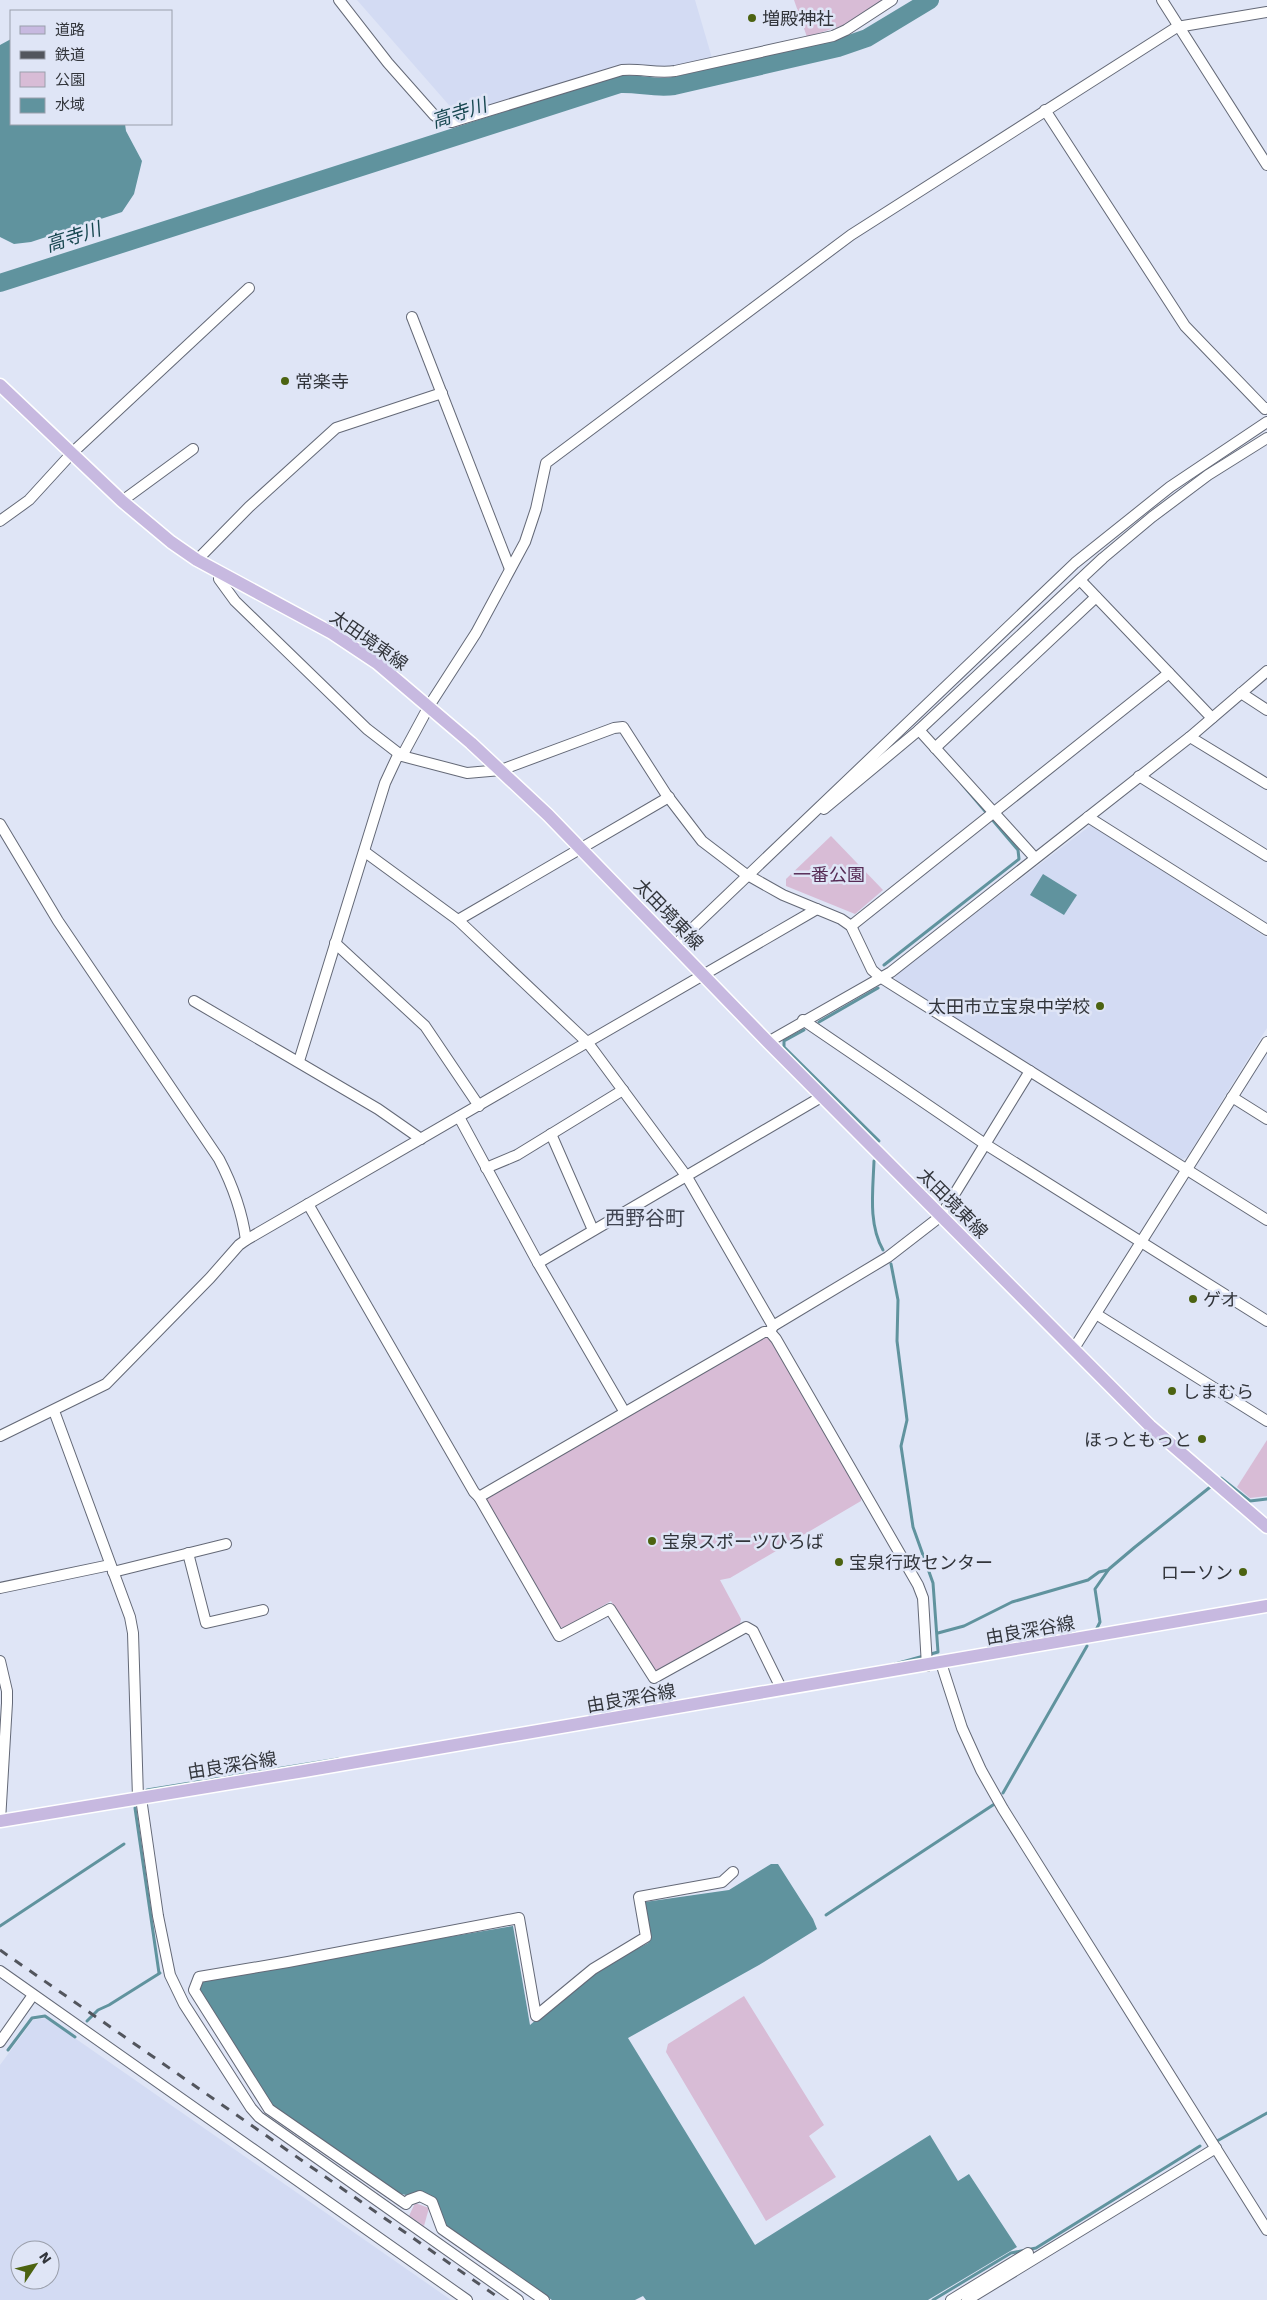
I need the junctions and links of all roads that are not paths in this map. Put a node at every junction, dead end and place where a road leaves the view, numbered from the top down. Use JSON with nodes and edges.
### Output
{"nodes":[{"id":1,"x":339,"y":0,"type":"edge"},
{"id":2,"x":892,"y":0,"type":"edge"},
{"id":3,"x":1162,"y":0,"type":"edge"},
{"id":4,"x":1267,"y":12,"type":"edge"},
{"id":5,"x":1177,"y":27,"type":"junction"},
{"id":6,"x":1045,"y":110,"type":"junction"},
{"id":7,"x":1267,"y":165,"type":"edge"},
{"id":8,"x":249,"y":288,"type":"dead end"},
{"id":9,"x":412,"y":317,"type":"dead end"},
{"id":10,"x":0,"y":385,"type":"edge"},
{"id":11,"x":442,"y":393,"type":"junction"},
{"id":12,"x":1267,"y":408,"type":"edge"},
{"id":13,"x":1267,"y":422,"type":"edge"},
{"id":14,"x":1267,"y":438,"type":"edge"},
{"id":15,"x":193,"y":449,"type":"dead end"},
{"id":16,"x":72,"y":453,"type":"junction"},
{"id":17,"x":122,"y":501,"type":"junction"},
{"id":18,"x":0,"y":521,"type":"edge"},
{"id":19,"x":197,"y":560,"type":"junction"},
{"id":20,"x":510,"y":569,"type":"junction"},
{"id":21,"x":219,"y":571,"type":"junction"},
{"id":22,"x":1080,"y":580,"type":"junction"},
{"id":23,"x":1096,"y":597,"type":"junction"},
{"id":24,"x":1267,"y":671,"type":"edge"},
{"id":25,"x":1169,"y":673,"type":"junction"},
{"id":26,"x":1241,"y":693,"type":"junction"},
{"id":27,"x":429,"y":706,"type":"junction"},
{"id":28,"x":1267,"y":710,"type":"edge"},
{"id":29,"x":1212,"y":718,"type":"junction"},
{"id":30,"x":919,"y":730,"type":"junction"},
{"id":31,"x":1190,"y":736,"type":"junction"},
{"id":32,"x":935,"y":748,"type":"junction"},
{"id":33,"x":400,"y":755,"type":"junction"},
{"id":34,"x":501,"y":770,"type":"junction"},
{"id":35,"x":1139,"y":776,"type":"junction"},
{"id":36,"x":1267,"y":784,"type":"edge"},
{"id":37,"x":669,"y":797,"type":"junction"},
{"id":38,"x":994,"y":812,"type":"junction"},
{"id":39,"x":1088,"y":817,"type":"junction"},
{"id":40,"x":0,"y":824,"type":"edge"},
{"id":41,"x":581,"y":849,"type":"junction"},
{"id":42,"x":365,"y":852,"type":"junction"},
{"id":43,"x":1267,"y":856,"type":"edge"},
{"id":44,"x":1035,"y":858,"type":"junction"},
{"id":45,"x":752,"y":870,"type":"junction"},
{"id":46,"x":817,"y":909,"type":"junction"},
{"id":47,"x":458,"y":920,"type":"junction"},
{"id":48,"x":851,"y":926,"type":"junction"},
{"id":49,"x":1267,"y":930,"type":"edge"},
{"id":50,"x":335,"y":943,"type":"junction"},
{"id":51,"x":675,"y":945,"type":"junction"},
{"id":52,"x":704,"y":975,"type":"junction"},
{"id":53,"x":880,"y":977,"type":"junction"},
{"id":54,"x":194,"y":1001,"type":"dead end"},
{"id":55,"x":803,"y":1020,"type":"junction"},
{"id":56,"x":768,"y":1042,"type":"junction"},
{"id":57,"x":1267,"y":1042,"type":"edge"},
{"id":58,"x":588,"y":1043,"type":"junction"},
{"id":59,"x":299,"y":1061,"type":"junction"},
{"id":60,"x":1030,"y":1071,"type":"junction"},
{"id":61,"x":622,"y":1090,"type":"junction"},
{"id":62,"x":823,"y":1096,"type":"junction"},
{"id":63,"x":1232,"y":1097,"type":"junction"},
{"id":64,"x":479,"y":1106,"type":"junction"},
{"id":65,"x":459,"y":1117,"type":"junction"},
{"id":66,"x":1267,"y":1119,"type":"edge"},
{"id":67,"x":551,"y":1134,"type":"junction"},
{"id":68,"x":421,"y":1139,"type":"junction"},
{"id":69,"x":985,"y":1144,"type":"junction"},
{"id":70,"x":486,"y":1168,"type":"junction"},
{"id":71,"x":1187,"y":1169,"type":"junction"},
{"id":72,"x":687,"y":1177,"type":"junction"},
{"id":73,"x":308,"y":1204,"type":"junction"},
{"id":74,"x":940,"y":1216,"type":"junction"},
{"id":75,"x":1267,"y":1220,"type":"edge"},
{"id":76,"x":593,"y":1230,"type":"junction"},
{"id":77,"x":246,"y":1240,"type":"junction"},
{"id":78,"x":1141,"y":1242,"type":"junction"},
{"id":79,"x":538,"y":1263,"type":"junction"},
{"id":80,"x":1096,"y":1314,"type":"junction"},
{"id":81,"x":1267,"y":1321,"type":"edge"},
{"id":82,"x":773,"y":1332,"type":"junction"},
{"id":83,"x":1073,"y":1350,"type":"junction"},
{"id":84,"x":54,"y":1411,"type":"junction"},
{"id":85,"x":624,"y":1411,"type":"junction"},
{"id":86,"x":1267,"y":1421,"type":"edge"},
{"id":87,"x":0,"y":1436,"type":"edge"},
{"id":88,"x":479,"y":1497,"type":"junction"},
{"id":89,"x":1267,"y":1527,"type":"edge"},
{"id":90,"x":226,"y":1544,"type":"dead end"},
{"id":91,"x":188,"y":1553,"type":"junction"},
{"id":92,"x":112,"y":1569,"type":"junction"},
{"id":93,"x":0,"y":1588,"type":"edge"},
{"id":94,"x":1267,"y":1606,"type":"edge"},
{"id":95,"x":263,"y":1610,"type":"dead end"},
{"id":96,"x":0,"y":1661,"type":"edge"},
{"id":97,"x":941,"y":1663,"type":"junction"},
{"id":98,"x":927,"y":1666,"type":"junction"},
{"id":99,"x":782,"y":1690,"type":"junction"},
{"id":100,"x":140,"y":1798,"type":"junction"},
{"id":101,"x":0,"y":1821,"type":"edge"},
{"id":102,"x":733,"y":1872,"type":"dead end"},
{"id":103,"x":0,"y":1971,"type":"edge"},
{"id":104,"x":33,"y":1995,"type":"junction"},
{"id":105,"x":0,"y":2042,"type":"edge"},
{"id":106,"x":1216,"y":2148,"type":"junction"},
{"id":107,"x":1267,"y":2230,"type":"edge"},
{"id":108,"x":1028,"y":2253,"type":"dead end"},
{"id":109,"x":467,"y":2300,"type":"edge"},
{"id":110,"x":518,"y":2300,"type":"edge"},
{"id":111,"x":544,"y":2300,"type":"edge"},
{"id":112,"x":950,"y":2300,"type":"edge"},
{"id":113,"x":967,"y":2300,"type":"edge"}],
"edges":[{"from":1,"to":2,"type":"street"},
{"from":3,"to":5,"type":"street"},
{"from":4,"to":5,"type":"street"},
{"from":5,"to":6,"type":"street"},
{"from":5,"to":7,"type":"street"},
{"from":6,"to":12,"type":"street"},
{"from":6,"to":20,"type":"street"},
{"from":8,"to":16,"type":"street"},
{"from":9,"to":11,"type":"street"},
{"from":10,"to":16,"type":"main road","name":"太田境東線"},
{"from":11,"to":19,"type":"street"},
{"from":11,"to":20,"type":"street"},
{"from":13,"to":45,"type":"street"},
{"from":14,"to":22,"type":"street"},
{"from":15,"to":17,"type":"street"},
{"from":16,"to":17,"type":"main road","name":"太田境東線"},
{"from":16,"to":18,"type":"street"},
{"from":17,"to":19,"type":"main road","name":"太田境東線"},
{"from":19,"to":21,"type":"main road","name":"太田境東線"},
{"from":20,"to":27,"type":"street"},
{"from":21,"to":27,"type":"main road","name":"太田境東線"},
{"from":21,"to":33,"type":"street"},
{"from":22,"to":23,"type":"street"},
{"from":22,"to":30,"type":"street"},
{"from":23,"to":25,"type":"street"},
{"from":23,"to":32,"type":"street"},
{"from":24,"to":26,"type":"street"},
{"from":25,"to":29,"type":"street"},
{"from":25,"to":38,"type":"street"},
{"from":26,"to":28,"type":"street"},
{"from":26,"to":29,"type":"street"},
{"from":27,"to":33,"type":"street"},
{"from":27,"to":34,"type":"main road","name":"太田境東線"},
{"from":29,"to":31,"type":"street"},
{"from":30,"to":32,"type":"street"},
{"from":30,"to":45,"type":"street"},
{"from":31,"to":35,"type":"street"},
{"from":31,"to":36,"type":"street"},
{"from":32,"to":38,"type":"street"},
{"from":33,"to":34,"type":"street"},
{"from":33,"to":42,"type":"street"},
{"from":34,"to":37,"type":"street"},
{"from":34,"to":41,"type":"main road","name":"太田境東線"},
{"from":35,"to":39,"type":"street"},
{"from":35,"to":43,"type":"street"},
{"from":37,"to":41,"type":"street"},
{"from":37,"to":45,"type":"street"},
{"from":38,"to":44,"type":"street"},
{"from":38,"to":48,"type":"street"},
{"from":39,"to":44,"type":"street"},
{"from":39,"to":49,"type":"street"},
{"from":40,"to":77,"type":"street"},
{"from":41,"to":47,"type":"street"},
{"from":41,"to":51,"type":"main road","name":"太田境東線"},
{"from":42,"to":47,"type":"street"},
{"from":42,"to":50,"type":"street"},
{"from":44,"to":53,"type":"street"},
{"from":45,"to":46,"type":"street"},
{"from":45,"to":51,"type":"street"},
{"from":46,"to":48,"type":"street"},
{"from":46,"to":52,"type":"street"},
{"from":47,"to":58,"type":"street"},
{"from":48,"to":53,"type":"street"},
{"from":50,"to":59,"type":"street"},
{"from":50,"to":64,"type":"street"},
{"from":51,"to":52,"type":"main road","name":"太田境東線"},
{"from":52,"to":56,"type":"main road","name":"太田境東線"},
{"from":52,"to":58,"type":"street"},
{"from":53,"to":55,"type":"street"},
{"from":53,"to":60,"type":"street"},
{"from":54,"to":59,"type":"street"},
{"from":55,"to":56,"type":"street"},
{"from":55,"to":69,"type":"street"},
{"from":56,"to":62,"type":"main road","name":"太田境東線"},
{"from":57,"to":63,"type":"street"},
{"from":58,"to":61,"type":"street"},
{"from":58,"to":64,"type":"street"},
{"from":59,"to":68,"type":"street"},
{"from":60,"to":69,"type":"street"},
{"from":60,"to":71,"type":"street"},
{"from":61,"to":67,"type":"street"},
{"from":61,"to":72,"type":"street"},
{"from":62,"to":72,"type":"street"},
{"from":62,"to":74,"type":"main road","name":"太田境東線"},
{"from":63,"to":66,"type":"street"},
{"from":63,"to":71,"type":"street"},
{"from":64,"to":65,"type":"street"},
{"from":65,"to":68,"type":"street"},
{"from":65,"to":70,"type":"street"},
{"from":67,"to":70,"type":"street"},
{"from":67,"to":76,"type":"street"},
{"from":68,"to":73,"type":"street"},
{"from":69,"to":74,"type":"street"},
{"from":69,"to":78,"type":"street"},
{"from":70,"to":79,"type":"street"},
{"from":71,"to":75,"type":"street"},
{"from":71,"to":78,"type":"street"},
{"from":72,"to":76,"type":"street"},
{"from":72,"to":82,"type":"street"},
{"from":73,"to":77,"type":"street"},
{"from":73,"to":88,"type":"street"},
{"from":74,"to":82,"type":"street"},
{"from":74,"to":83,"type":"main road","name":"太田境東線"},
{"from":76,"to":79,"type":"street"},
{"from":77,"to":84,"type":"street"},
{"from":78,"to":80,"type":"street"},
{"from":78,"to":81,"type":"street"},
{"from":79,"to":85,"type":"street"},
{"from":80,"to":83,"type":"street"},
{"from":80,"to":86,"type":"street"},
{"from":82,"to":85,"type":"street"},
{"from":82,"to":98,"type":"street"},
{"from":83,"to":89,"type":"main road","name":"太田境東線"},
{"from":84,"to":87,"type":"street"},
{"from":84,"to":92,"type":"street"},
{"from":85,"to":88,"type":"street"},
{"from":88,"to":99,"type":"street"},
{"from":90,"to":91,"type":"street"},
{"from":91,"to":92,"type":"street"},
{"from":91,"to":95,"type":"street"},
{"from":92,"to":93,"type":"street"},
{"from":92,"to":100,"type":"street"},
{"from":94,"to":97,"type":"main road","name":"由良深谷線"},
{"from":96,"to":101,"type":"street"},
{"from":97,"to":98,"type":"main road","name":"由良深谷線"},
{"from":97,"to":106,"type":"street"},
{"from":98,"to":99,"type":"main road","name":"由良深谷線"},
{"from":99,"to":100,"type":"main road","name":"由良深谷線"},
{"from":100,"to":101,"type":"main road","name":"由良深谷線"},
{"from":100,"to":110,"type":"street"},
{"from":102,"to":111,"type":"street"},
{"from":103,"to":104,"type":"street"},
{"from":104,"to":105,"type":"street"},
{"from":104,"to":109,"type":"street"},
{"from":106,"to":107,"type":"street"},
{"from":106,"to":113,"type":"street"},
{"from":108,"to":112,"type":"street"}]}
